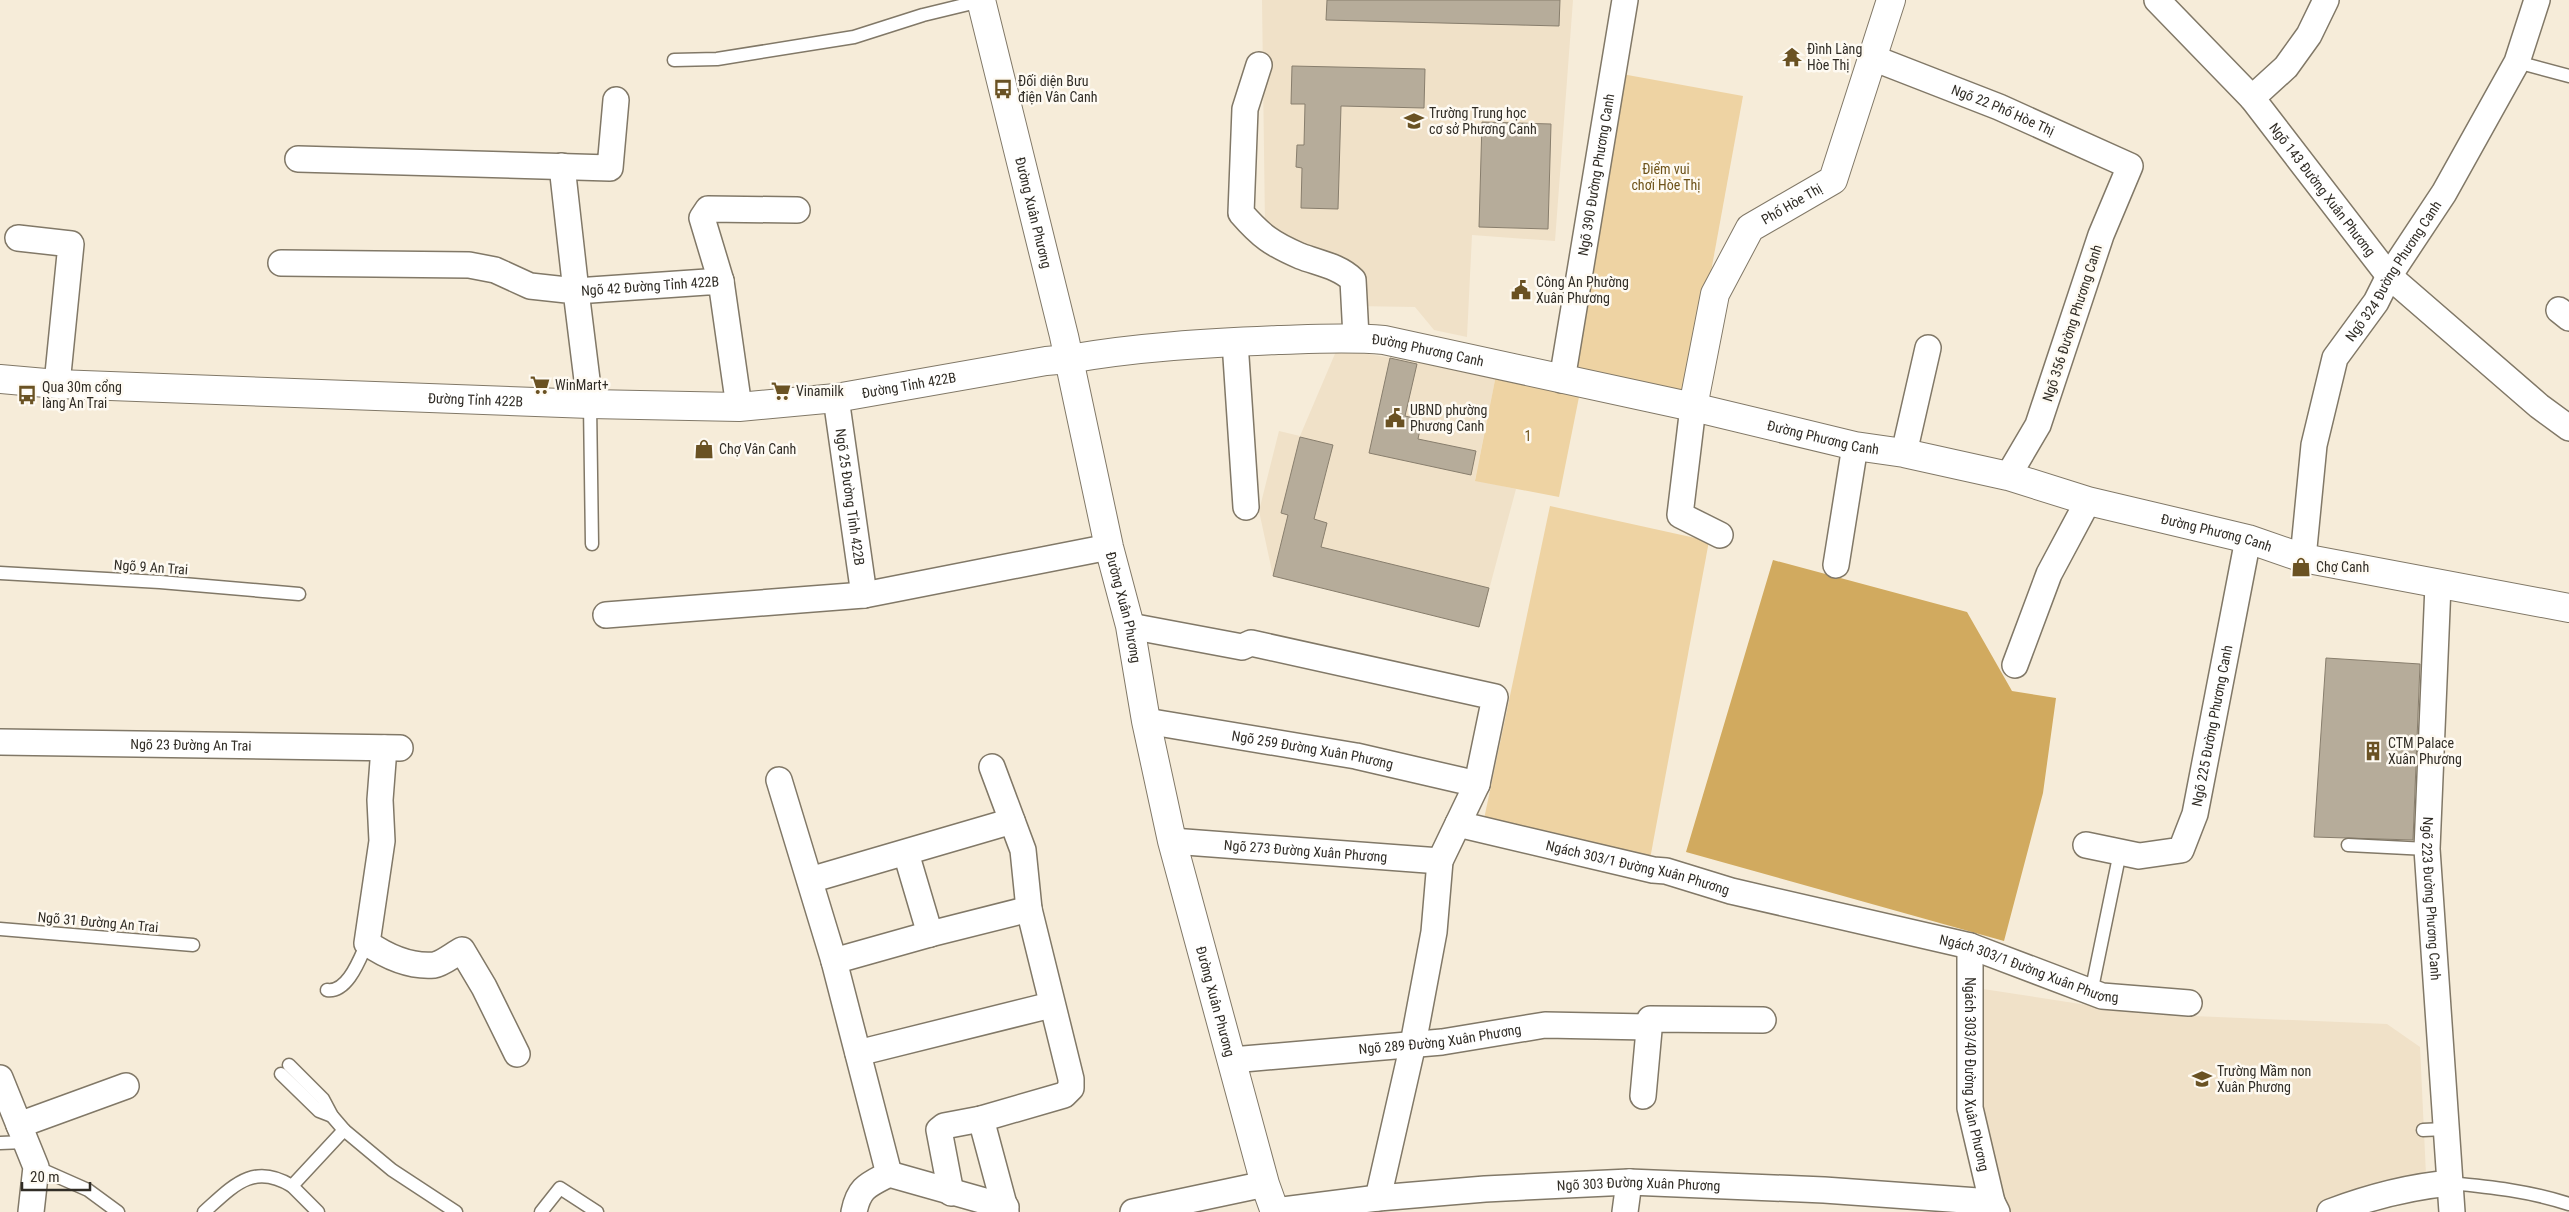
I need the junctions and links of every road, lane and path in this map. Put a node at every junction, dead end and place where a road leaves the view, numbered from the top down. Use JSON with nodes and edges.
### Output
{"nodes":[{"id":1,"x":981,"y":0,"type":"edge"},
{"id":2,"x":1625,"y":0,"type":"edge"},
{"id":3,"x":1891,"y":0,"type":"edge"},
{"id":4,"x":2157,"y":0,"type":"edge"},
{"id":5,"x":2326,"y":0,"type":"edge"},
{"id":6,"x":2537,"y":0,"type":"edge"},
{"id":7,"x":1873,"y":58,"type":"junction"},
{"id":8,"x":674,"y":60,"type":"dead end"},
{"id":9,"x":2518,"y":62,"type":"junction"},
{"id":10,"x":1259,"y":64,"type":"dead end"},
{"id":11,"x":2569,"y":76,"type":"edge"},
{"id":12,"x":2252,"y":98,"type":"junction"},
{"id":13,"x":616,"y":100,"type":"dead end"},
{"id":14,"x":298,"y":159,"type":"dead end"},
{"id":15,"x":562,"y":166,"type":"junction"},
{"id":16,"x":2130,"y":166,"type":"joint"},
{"id":17,"x":797,"y":210,"type":"dead end"},
{"id":18,"x":18,"y":238,"type":"dead end"},
{"id":19,"x":281,"y":263,"type":"dead end"},
{"id":20,"x":2388,"y":276,"type":"junction"},
{"id":21,"x":721,"y":280,"type":"junction"},
{"id":22,"x":576,"y":291,"type":"junction"},
{"id":23,"x":1356,"y":337,"type":"junction"},
{"id":24,"x":1235,"y":342,"type":"junction"},
{"id":25,"x":1928,"y":348,"type":"dead end"},
{"id":26,"x":1069,"y":359,"type":"junction"},
{"id":27,"x":0,"y":379,"type":"edge"},
{"id":28,"x":1562,"y":380,"type":"junction"},
{"id":29,"x":58,"y":384,"type":"junction"},
{"id":30,"x":836,"y":398,"type":"junction"},
{"id":31,"x":590,"y":404,"type":"junction"},
{"id":32,"x":739,"y":407,"type":"junction"},
{"id":33,"x":1693,"y":407,"type":"junction"},
{"id":34,"x":2569,"y":428,"type":"edge"},
{"id":35,"x":1855,"y":446,"type":"junction"},
{"id":36,"x":1904,"y":453,"type":"junction"},
{"id":37,"x":2008,"y":476,"type":"junction"},
{"id":38,"x":2088,"y":501,"type":"junction"},
{"id":39,"x":1246,"y":507,"type":"dead end"},
{"id":40,"x":1720,"y":535,"type":"dead end"},
{"id":41,"x":2248,"y":539,"type":"junction"},
{"id":42,"x":592,"y":544,"type":"dead end"},
{"id":43,"x":1109,"y":547,"type":"junction"},
{"id":44,"x":2303,"y":558,"type":"junction"},
{"id":45,"x":1836,"y":565,"type":"dead end"},
{"id":46,"x":0,"y":574,"type":"edge"},
{"id":47,"x":2438,"y":585,"type":"junction"},
{"id":48,"x":300,"y":594,"type":"dead end"},
{"id":49,"x":864,"y":596,"type":"junction"},
{"id":50,"x":2569,"y":608,"type":"edge"},
{"id":51,"x":606,"y":615,"type":"dead end"},
{"id":52,"x":1130,"y":626,"type":"junction"},
{"id":53,"x":2015,"y":665,"type":"dead end"},
{"id":54,"x":1146,"y":721,"type":"junction"},
{"id":55,"x":0,"y":742,"type":"edge"},
{"id":56,"x":992,"y":767,"type":"dead end"},
{"id":57,"x":779,"y":780,"type":"dead end"},
{"id":58,"x":1477,"y":784,"type":"junction"},
{"id":59,"x":1012,"y":821,"type":"junction"},
{"id":60,"x":1458,"y":824,"type":"junction"},
{"id":61,"x":1172,"y":841,"type":"junction"},
{"id":62,"x":2086,"y":845,"type":"dead end"},
{"id":63,"x":2348,"y":845,"type":"dead end"},
{"id":64,"x":2427,"y":849,"type":"junction"},
{"id":65,"x":2120,"y":852,"type":"junction"},
{"id":66,"x":906,"y":853,"type":"junction"},
{"id":67,"x":1440,"y":861,"type":"junction"},
{"id":68,"x":810,"y":880,"type":"junction"},
{"id":69,"x":1029,"y":909,"type":"junction"},
{"id":70,"x":0,"y":929,"type":"edge"},
{"id":71,"x":930,"y":934,"type":"junction"},
{"id":72,"x":367,"y":943,"type":"junction"},
{"id":73,"x":194,"y":945,"type":"dead end"},
{"id":74,"x":1970,"y":946,"type":"junction"},
{"id":75,"x":834,"y":961,"type":"junction"},
{"id":76,"x":327,"y":990,"type":"dead end"},
{"id":77,"x":2091,"y":993,"type":"junction"},
{"id":78,"x":2189,"y":1003,"type":"dead end"},
{"id":79,"x":1051,"y":1004,"type":"junction"},
{"id":80,"x":1763,"y":1020,"type":"dead end"},
{"id":81,"x":1648,"y":1027,"type":"junction"},
{"id":82,"x":1413,"y":1044,"type":"junction"},
{"id":83,"x":517,"y":1054,"type":"dead end"},
{"id":84,"x":858,"y":1054,"type":"junction"},
{"id":85,"x":1232,"y":1060,"type":"junction"},
{"id":86,"x":285,"y":1069,"type":"dead end"},
{"id":87,"x":0,"y":1078,"type":"edge"},
{"id":88,"x":126,"y":1086,"type":"dead end"},
{"id":89,"x":1643,"y":1096,"type":"dead end"},
{"id":90,"x":981,"y":1119,"type":"junction"},
{"id":91,"x":344,"y":1130,"type":"junction"},
{"id":92,"x":22,"y":1133,"type":"junction"},
{"id":93,"x":0,"y":1143,"type":"edge"},
{"id":94,"x":36,"y":1167,"type":"junction"},
{"id":95,"x":889,"y":1174,"type":"junction"},
{"id":96,"x":1629,"y":1182,"type":"junction"},
{"id":97,"x":2450,"y":1183,"type":"junction"},
{"id":98,"x":1265,"y":1184,"type":"junction"},
{"id":99,"x":292,"y":1186,"type":"junction"},
{"id":100,"x":951,"y":1193,"type":"junction"},
{"id":101,"x":1378,"y":1198,"type":"junction"},
{"id":102,"x":1826,"y":1201,"type":"edge"},
{"id":103,"x":2569,"y":1204,"type":"edge"},
{"id":104,"x":1995,"y":1207,"type":"edge"},
{"id":105,"x":1006,"y":1210,"type":"edge"},
{"id":106,"x":31,"y":1212,"type":"edge"},
{"id":107,"x":118,"y":1212,"type":"edge"},
{"id":108,"x":204,"y":1212,"type":"edge"},
{"id":109,"x":318,"y":1212,"type":"edge"},
{"id":110,"x":456,"y":1212,"type":"edge"},
{"id":111,"x":541,"y":1212,"type":"edge"},
{"id":112,"x":597,"y":1212,"type":"edge"},
{"id":113,"x":854,"y":1212,"type":"edge"},
{"id":114,"x":1132,"y":1212,"type":"edge"},
{"id":115,"x":1275,"y":1212,"type":"edge"},
{"id":116,"x":1625,"y":1212,"type":"edge"},
{"id":117,"x":2330,"y":1212,"type":"edge"},
{"id":118,"x":2452,"y":1212,"type":"edge"}],
"edges":[{"from":1,"to":8,"type":"lane"},
{"from":1,"to":26,"type":"main road","name":"Đường Xuân Phương"},
{"from":2,"to":28,"type":"street","name":"Ngõ 390 Đường Phương Canh"},
{"from":3,"to":7,"type":"main road","name":"Phố Hòe Thị"},
{"from":4,"to":12,"type":"street","name":"Ngõ 143 Đường Xuân Phương"},
{"from":5,"to":12,"type":"street"},
{"from":6,"to":9,"type":"street","name":"Ngõ 324 Đường Phương Canh"},
{"from":7,"to":16,"type":"street","name":"Ngõ 22 Phố Hòe Thị"},
{"from":7,"to":33,"type":"main road","name":"Phố Hòe Thị"},
{"from":9,"to":11,"type":"lane"},
{"from":9,"to":20,"type":"street","name":"Ngõ 324 Đường Phương Canh"},
{"from":10,"to":23,"type":"street"},
{"from":12,"to":20,"type":"street","name":"Ngõ 143 Đường Xuân Phương"},
{"from":13,"to":15,"type":"street"},
{"from":14,"to":15,"type":"street"},
{"from":15,"to":22,"type":"street","name":"Ngõ 42 Đường Tỉnh 422B"},
{"from":16,"to":37,"type":"street","name":"Ngõ 356 Đường Phương Canh"},
{"from":17,"to":21,"type":"street"},
{"from":18,"to":29,"type":"street"},
{"from":19,"to":22,"type":"street"},
{"from":20,"to":34,"type":"street","name":"Ngõ 143 Đường Xuân Phương"},
{"from":20,"to":44,"type":"street","name":"Ngõ 324 Đường Phương Canh"},
{"from":21,"to":22,"type":"street","name":"Ngõ 42 Đường Tỉnh 422B"},
{"from":21,"to":32,"type":"street","name":"Ngõ 42 Đường Tỉnh 422B"},
{"from":22,"to":31,"type":"street"},
{"from":23,"to":24,"type":"main road","name":"Đường Phương Canh"},
{"from":23,"to":28,"type":"main road","name":"Đường Phương Canh"},
{"from":24,"to":26,"type":"main road","name":"Đường Phương Canh"},
{"from":24,"to":39,"type":"street"},
{"from":25,"to":36,"type":"street"},
{"from":26,"to":30,"type":"main road","name":"Đường Tỉnh 422B"},
{"from":26,"to":43,"type":"main road","name":"Đường Xuân Phương"},
{"from":27,"to":29,"type":"main road","name":"Đường Tỉnh 422B"},
{"from":28,"to":33,"type":"main road","name":"Đường Phương Canh"},
{"from":29,"to":31,"type":"main road","name":"Đường Tỉnh 422B"},
{"from":30,"to":32,"type":"main road","name":"Đường Tỉnh 422B"},
{"from":30,"to":49,"type":"street","name":"Ngõ 25 Đường Tỉnh 422B"},
{"from":31,"to":32,"type":"main road","name":"Đường Tỉnh 422B"},
{"from":31,"to":42,"type":"lane"},
{"from":33,"to":35,"type":"main road","name":"Đường Phương Canh"},
{"from":33,"to":40,"type":"street"},
{"from":35,"to":36,"type":"main road","name":"Đường Phương Canh"},
{"from":35,"to":45,"type":"street"},
{"from":36,"to":37,"type":"main road","name":"Đường Phương Canh"},
{"from":37,"to":38,"type":"main road","name":"Đường Phương Canh"},
{"from":38,"to":41,"type":"main road","name":"Đường Phương Canh"},
{"from":38,"to":53,"type":"street"},
{"from":41,"to":44,"type":"main road","name":"Đường Phương Canh"},
{"from":41,"to":65,"type":"street","name":"Ngõ 225 Đường Phương Canh"},
{"from":43,"to":49,"type":"street"},
{"from":43,"to":52,"type":"main road","name":"Đường Xuân Phương"},
{"from":44,"to":47,"type":"main road","name":"Đường Phương Canh"},
{"from":46,"to":48,"type":"lane","name":"Ngõ 9 An Trai"},
{"from":47,"to":50,"type":"main road","name":"Đường Phương Canh"},
{"from":47,"to":64,"type":"street","name":"Ngõ 223 Đường Phương Canh"},
{"from":49,"to":51,"type":"street"},
{"from":52,"to":54,"type":"main road","name":"Đường Xuân Phương"},
{"from":52,"to":58,"type":"street"},
{"from":54,"to":58,"type":"street","name":"Ngõ 259 Đường Xuân Phương"},
{"from":54,"to":61,"type":"main road","name":"Đường Xuân Phương"},
{"from":55,"to":72,"type":"street","name":"Ngõ 23 Đường An Trai"},
{"from":56,"to":59,"type":"street"},
{"from":57,"to":68,"type":"street"},
{"from":58,"to":60,"type":"street"},
{"from":59,"to":66,"type":"street"},
{"from":59,"to":69,"type":"street"},
{"from":60,"to":67,"type":"street"},
{"from":60,"to":74,"type":"street","name":"Ngách 303/1 Đường Xuân Phương"},
{"from":61,"to":67,"type":"street","name":"Ngõ 273 Đường Xuân Phương"},
{"from":61,"to":85,"type":"main road","name":"Đường Xuân Phương"},
{"from":62,"to":65,"type":"street","name":"Ngõ 225 Đường Phương Canh"},
{"from":63,"to":64,"type":"lane"},
{"from":64,"to":97,"type":"street","name":"Ngõ 223 Đường Phương Canh"},
{"from":65,"to":77,"type":"lane"},
{"from":66,"to":68,"type":"street"},
{"from":66,"to":71,"type":"street"},
{"from":67,"to":82,"type":"street"},
{"from":68,"to":75,"type":"street"},
{"from":69,"to":71,"type":"street"},
{"from":69,"to":79,"type":"street"},
{"from":70,"to":73,"type":"lane","name":"Ngõ 31 Đường An Trai"},
{"from":71,"to":75,"type":"street"},
{"from":72,"to":76,"type":"lane"},
{"from":72,"to":83,"type":"street"},
{"from":74,"to":77,"type":"street","name":"Ngách 303/1 Đường Xuân Phương"},
{"from":74,"to":104,"type":"street","name":"Ngách 303/40 Đường Xuân Phương"},
{"from":75,"to":84,"type":"street"},
{"from":77,"to":78,"type":"street","name":"Ngách 303/1 Đường Xuân Phương"},
{"from":79,"to":84,"type":"street"},
{"from":79,"to":90,"type":"street"},
{"from":80,"to":81,"type":"street","name":"Ngõ 289 Đường Xuân Phương"},
{"from":81,"to":82,"type":"street","name":"Ngõ 289 Đường Xuân Phương"},
{"from":81,"to":89,"type":"street"},
{"from":82,"to":85,"type":"street","name":"Ngõ 289 Đường Xuân Phương"},
{"from":82,"to":101,"type":"street"},
{"from":84,"to":95,"type":"street"},
{"from":85,"to":98,"type":"main road","name":"Đường Xuân Phương"},
{"from":86,"to":91,"type":"lane"},
{"from":87,"to":92,"type":"street"},
{"from":88,"to":92,"type":"street"},
{"from":90,"to":100,"type":"street"},
{"from":90,"to":105,"type":"street"},
{"from":91,"to":99,"type":"lane"},
{"from":91,"to":110,"type":"lane"},
{"from":92,"to":93,"type":"lane"},
{"from":92,"to":94,"type":"street"},
{"from":94,"to":106,"type":"street"},
{"from":94,"to":107,"type":"lane"},
{"from":95,"to":100,"type":"street"},
{"from":95,"to":113,"type":"street"},
{"from":96,"to":101,"type":"street","name":"Ngõ 303 Đường Xuân Phương"},
{"from":96,"to":102,"type":"street","name":"Ngõ 303 Đường Xuân Phương"},
{"from":96,"to":116,"type":"street"},
{"from":97,"to":103,"type":"lane"},
{"from":97,"to":117,"type":"street"},
{"from":97,"to":118,"type":"street","name":"Ngõ 223 Đường Phương Canh"},
{"from":98,"to":114,"type":"street"},
{"from":98,"to":115,"type":"main road","name":"Đường Xuân Phương"},
{"from":99,"to":108,"type":"lane"},
{"from":99,"to":109,"type":"lane"},
{"from":100,"to":105,"type":"street"},
{"from":101,"to":115,"type":"street","name":"Ngõ 303 Đường Xuân Phương"},
{"from":102,"to":104,"type":"street","name":"Ngõ 303 Đường Xuân Phương"},
{"from":111,"to":112,"type":"lane"}]}
